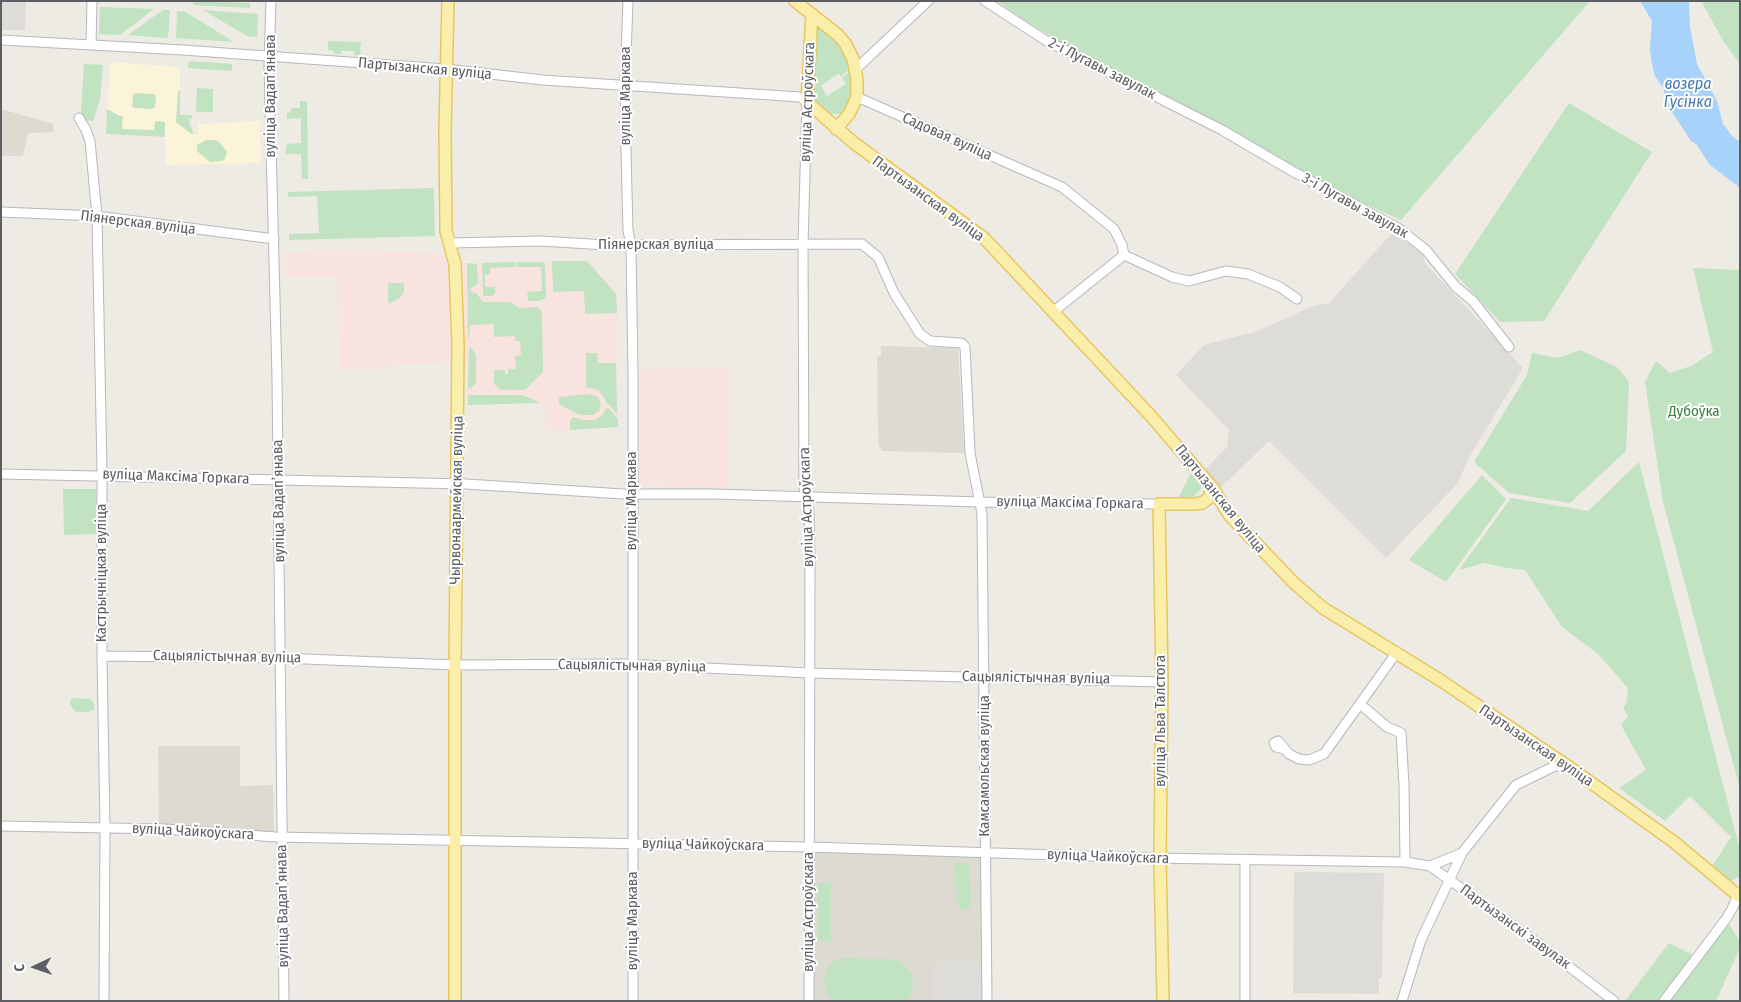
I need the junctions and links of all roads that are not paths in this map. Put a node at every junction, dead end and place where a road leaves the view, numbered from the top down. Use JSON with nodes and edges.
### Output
{"nodes":[{"id":1,"x":92,"y":1,"type":"edge"},
{"id":2,"x":271,"y":1,"type":"edge"},
{"id":3,"x":448,"y":1,"type":"edge"},
{"id":4,"x":628,"y":1,"type":"edge"},
{"id":5,"x":795,"y":1,"type":"edge"},
{"id":6,"x":928,"y":1,"type":"edge"},
{"id":7,"x":985,"y":1,"type":"edge"},
{"id":8,"x":812,"y":14,"type":"junction"},
{"id":9,"x":1,"y":40,"type":"edge"},
{"id":10,"x":91,"y":44,"type":"junction"},
{"id":11,"x":269,"y":56,"type":"junction"},
{"id":12,"x":856,"y":68,"type":"junction"},
{"id":13,"x":446,"y":69,"type":"junction"},
{"id":14,"x":625,"y":85,"type":"junction"},
{"id":15,"x":857,"y":97,"type":"junction"},
{"id":16,"x":807,"y":102,"type":"junction"},
{"id":17,"x":79,"y":118,"type":"dead end"},
{"id":18,"x":836,"y":129,"type":"junction"},
{"id":19,"x":1222,"y":130,"type":"joint"},
{"id":20,"x":1,"y":212,"type":"edge"},
{"id":21,"x":97,"y":216,"type":"junction"},
{"id":22,"x":274,"y":239,"type":"junction"},
{"id":23,"x":450,"y":243,"type":"junction"},
{"id":24,"x":803,"y":244,"type":"junction"},
{"id":25,"x":862,"y":244,"type":"joint"},
{"id":26,"x":631,"y":246,"type":"junction"},
{"id":27,"x":1124,"y":255,"type":"junction"},
{"id":28,"x":1297,"y":299,"type":"dead end"},
{"id":29,"x":1052,"y":312,"type":"junction"},
{"id":30,"x":1509,"y":347,"type":"dead end"},
{"id":31,"x":1,"y":474,"type":"edge"},
{"id":32,"x":102,"y":475,"type":"junction"},
{"id":33,"x":279,"y":480,"type":"junction"},
{"id":34,"x":457,"y":484,"type":"junction"},
{"id":35,"x":1212,"y":486,"type":"junction"},
{"id":36,"x":632,"y":494,"type":"junction"},
{"id":37,"x":806,"y":497,"type":"junction"},
{"id":38,"x":981,"y":502,"type":"junction"},
{"id":39,"x":1159,"y":504,"type":"junction"},
{"id":40,"x":1194,"y":504,"type":"junction"},
{"id":41,"x":1230,"y":516,"type":"junction"},
{"id":42,"x":1397,"y":652,"type":"junction"},
{"id":43,"x":102,"y":656,"type":"junction"},
{"id":44,"x":280,"y":658,"type":"junction"},
{"id":45,"x":455,"y":664,"type":"junction"},
{"id":46,"x":632,"y":664,"type":"junction"},
{"id":47,"x":809,"y":673,"type":"junction"},
{"id":48,"x":985,"y":677,"type":"junction"},
{"id":49,"x":1162,"y":682,"type":"junction"},
{"id":50,"x":1360,"y":704,"type":"junction"},
{"id":51,"x":1285,"y":749,"type":"dead end"},
{"id":52,"x":1569,"y":767,"type":"junction"},
{"id":53,"x":1,"y":826,"type":"edge"},
{"id":54,"x":105,"y":828,"type":"junction"},
{"id":55,"x":282,"y":837,"type":"junction"},
{"id":56,"x":455,"y":840,"type":"junction"},
{"id":57,"x":633,"y":844,"type":"junction"},
{"id":58,"x":810,"y":847,"type":"junction"},
{"id":59,"x":985,"y":853,"type":"junction"},
{"id":60,"x":1462,"y":853,"type":"junction"},
{"id":61,"x":1160,"y":858,"type":"junction"},
{"id":62,"x":1245,"y":860,"type":"junction"},
{"id":63,"x":1405,"y":862,"type":"junction"},
{"id":64,"x":1430,"y":866,"type":"junction"},
{"id":65,"x":1449,"y":879,"type":"junction"},
{"id":66,"x":1739,"y":896,"type":"edge"},
{"id":67,"x":104,"y":1001,"type":"edge"},
{"id":68,"x":284,"y":1001,"type":"edge"},
{"id":69,"x":455,"y":1001,"type":"edge"},
{"id":70,"x":633,"y":1001,"type":"edge"},
{"id":71,"x":809,"y":1001,"type":"edge"},
{"id":72,"x":987,"y":1001,"type":"edge"},
{"id":73,"x":1163,"y":1001,"type":"edge"},
{"id":74,"x":1245,"y":1001,"type":"edge"},
{"id":75,"x":1402,"y":1001,"type":"edge"},
{"id":76,"x":1614,"y":1001,"type":"edge"},
{"id":77,"x":1664,"y":1001,"type":"edge"}],
"edges":[{"from":1,"to":10,"type":"street"},
{"from":2,"to":11,"type":"street","name":"вуліца Вадапʼянава"},
{"from":3,"to":13,"type":"main road","name":"Чырвонаармейская вуліца"},
{"from":4,"to":14,"type":"street","name":"вуліца Маркава"},
{"from":5,"to":8,"type":"main road"},
{"from":6,"to":12,"type":"street"},
{"from":7,"to":19,"type":"street","name":"2-і Лугавы завулак"},
{"from":8,"to":12,"type":"main road"},
{"from":8,"to":16,"type":"main road","name":"вуліца Астроўскага"},
{"from":9,"to":10,"type":"street","name":"Партызанская вуліца"},
{"from":10,"to":11,"type":"street","name":"Партызанская вуліца"},
{"from":11,"to":13,"type":"street","name":"Партызанская вуліца"},
{"from":11,"to":22,"type":"street","name":"вуліца Вадапʼянава"},
{"from":12,"to":15,"type":"main road"},
{"from":13,"to":14,"type":"street","name":"Партызанская вуліца"},
{"from":13,"to":23,"type":"main road","name":"Чырвонаармейская вуліца"},
{"from":14,"to":16,"type":"street","name":"Партызанская вуліца"},
{"from":14,"to":26,"type":"street","name":"вуліца Маркава"},
{"from":15,"to":18,"type":"main road"},
{"from":15,"to":27,"type":"street","name":"Садовая вуліца"},
{"from":16,"to":18,"type":"main road","name":"Партызанская вуліца"},
{"from":16,"to":24,"type":"street","name":"вуліца Астроўскага"},
{"from":17,"to":21,"type":"street","name":"Кастрычніцкая вуліца"},
{"from":18,"to":29,"type":"main road","name":"Партызанская вуліца"},
{"from":19,"to":30,"type":"street","name":"3-і Лугавы завулак"},
{"from":20,"to":21,"type":"street","name":"Піянерская вуліца"},
{"from":21,"to":22,"type":"street","name":"Піянерская вуліца"},
{"from":21,"to":32,"type":"street","name":"Кастрычніцкая вуліца"},
{"from":22,"to":33,"type":"street","name":"вуліца Вадапʼянава"},
{"from":23,"to":26,"type":"street","name":"Піянерская вуліца"},
{"from":23,"to":34,"type":"main road","name":"Чырвонаармейская вуліца"},
{"from":24,"to":25,"type":"street","name":"Піянерская вуліца"},
{"from":24,"to":26,"type":"street","name":"Піянерская вуліца"},
{"from":24,"to":37,"type":"street","name":"вуліца Астроўскага"},
{"from":25,"to":38,"type":"street","name":"вуліца Максіма Горкага"},
{"from":26,"to":36,"type":"street","name":"вуліца Маркава"},
{"from":27,"to":28,"type":"street"},
{"from":27,"to":29,"type":"street"},
{"from":29,"to":35,"type":"main road","name":"Партызанская вуліца"},
{"from":31,"to":32,"type":"street","name":"вуліца Максіма Горкага"},
{"from":32,"to":33,"type":"street","name":"вуліца Максіма Горкага"},
{"from":32,"to":43,"type":"street","name":"Кастрычніцкая вуліца"},
{"from":33,"to":34,"type":"street","name":"вуліца Максіма Горкага"},
{"from":33,"to":44,"type":"street","name":"вуліца Вадапʼянава"},
{"from":34,"to":36,"type":"street","name":"вуліца Максіма Горкага"},
{"from":34,"to":45,"type":"main road","name":"Чырвонаармейская вуліца"},
{"from":35,"to":40,"type":"main road"},
{"from":35,"to":41,"type":"main road","name":"Партызанская вуліца"},
{"from":36,"to":37,"type":"street","name":"вуліца Максіма Горкага"},
{"from":36,"to":46,"type":"street","name":"вуліца Маркава"},
{"from":37,"to":38,"type":"street","name":"вуліца Максіма Горкага"},
{"from":37,"to":47,"type":"street","name":"вуліца Астроўскага"},
{"from":38,"to":39,"type":"street","name":"вуліца Максіма Горкага"},
{"from":38,"to":48,"type":"street","name":"Камсамольская вуліца"},
{"from":39,"to":40,"type":"main road"},
{"from":39,"to":49,"type":"main road","name":"вуліца Льва Талстога"},
{"from":40,"to":41,"type":"main road"},
{"from":41,"to":42,"type":"main road","name":"Партызанская вуліца"},
{"from":42,"to":50,"type":"street"},
{"from":42,"to":52,"type":"main road","name":"Партызанская вуліца"},
{"from":43,"to":44,"type":"street","name":"Сацыялістычная вуліца"},
{"from":43,"to":54,"type":"street","name":"Кастрычніцкая вуліца"},
{"from":44,"to":45,"type":"street","name":"Сацыялістычная вуліца"},
{"from":44,"to":55,"type":"street","name":"вуліца Вадапʼянава"},
{"from":45,"to":46,"type":"street","name":"Сацыялістычная вуліца"},
{"from":45,"to":56,"type":"main road","name":"Чырвонаармейская вуліца"},
{"from":46,"to":47,"type":"street","name":"Сацыялістычная вуліца"},
{"from":46,"to":57,"type":"street","name":"вуліца Маркава"},
{"from":47,"to":48,"type":"street","name":"Сацыялістычная вуліца"},
{"from":47,"to":58,"type":"street","name":"вуліца Астроўскага"},
{"from":48,"to":49,"type":"street","name":"Сацыялістычная вуліца"},
{"from":48,"to":59,"type":"street","name":"Камсамольская вуліца"},
{"from":49,"to":61,"type":"main road","name":"вуліца Льва Талстога"},
{"from":50,"to":51,"type":"street"},
{"from":50,"to":63,"type":"street"},
{"from":52,"to":60,"type":"street"},
{"from":52,"to":66,"type":"main road","name":"Партызанская вуліца"},
{"from":53,"to":54,"type":"street","name":"вуліца Чайкоўскага"},
{"from":54,"to":55,"type":"street","name":"вуліца Чайкоўскага"},
{"from":54,"to":67,"type":"street","name":"Кастрычніцкая вуліца"},
{"from":55,"to":56,"type":"street","name":"вуліца Чайкоўскага"},
{"from":55,"to":68,"type":"street","name":"вуліца Вадапʼянава"},
{"from":56,"to":57,"type":"street","name":"вуліца Чайкоўскага"},
{"from":56,"to":69,"type":"main road","name":"Чырвонаармейская вуліца"},
{"from":57,"to":58,"type":"street","name":"вуліца Чайкоўскага"},
{"from":57,"to":70,"type":"street","name":"вуліца Маркава"},
{"from":58,"to":59,"type":"street","name":"вуліца Чайкоўскага"},
{"from":58,"to":71,"type":"street","name":"вуліца Астроўскага"},
{"from":59,"to":61,"type":"street","name":"вуліца Чайкоўскага"},
{"from":59,"to":72,"type":"street","name":"Камсамольская вуліца"},
{"from":60,"to":64,"type":"street"},
{"from":60,"to":65,"type":"street"},
{"from":61,"to":62,"type":"street","name":"вуліца Чайкоўскага"},
{"from":61,"to":73,"type":"main road","name":"вуліца Льва Талстога"},
{"from":62,"to":63,"type":"street","name":"вуліца Чайкоўскага"},
{"from":62,"to":74,"type":"street"},
{"from":63,"to":64,"type":"street","name":"вуліца Чайкоўскага"},
{"from":64,"to":65,"type":"street","name":"вуліца Чайкоўскага"},
{"from":65,"to":75,"type":"street","name":"Партызанскі завулак"},
{"from":65,"to":76,"type":"street","name":"Партызанскі завулак"},
{"from":66,"to":77,"type":"street"}]}
